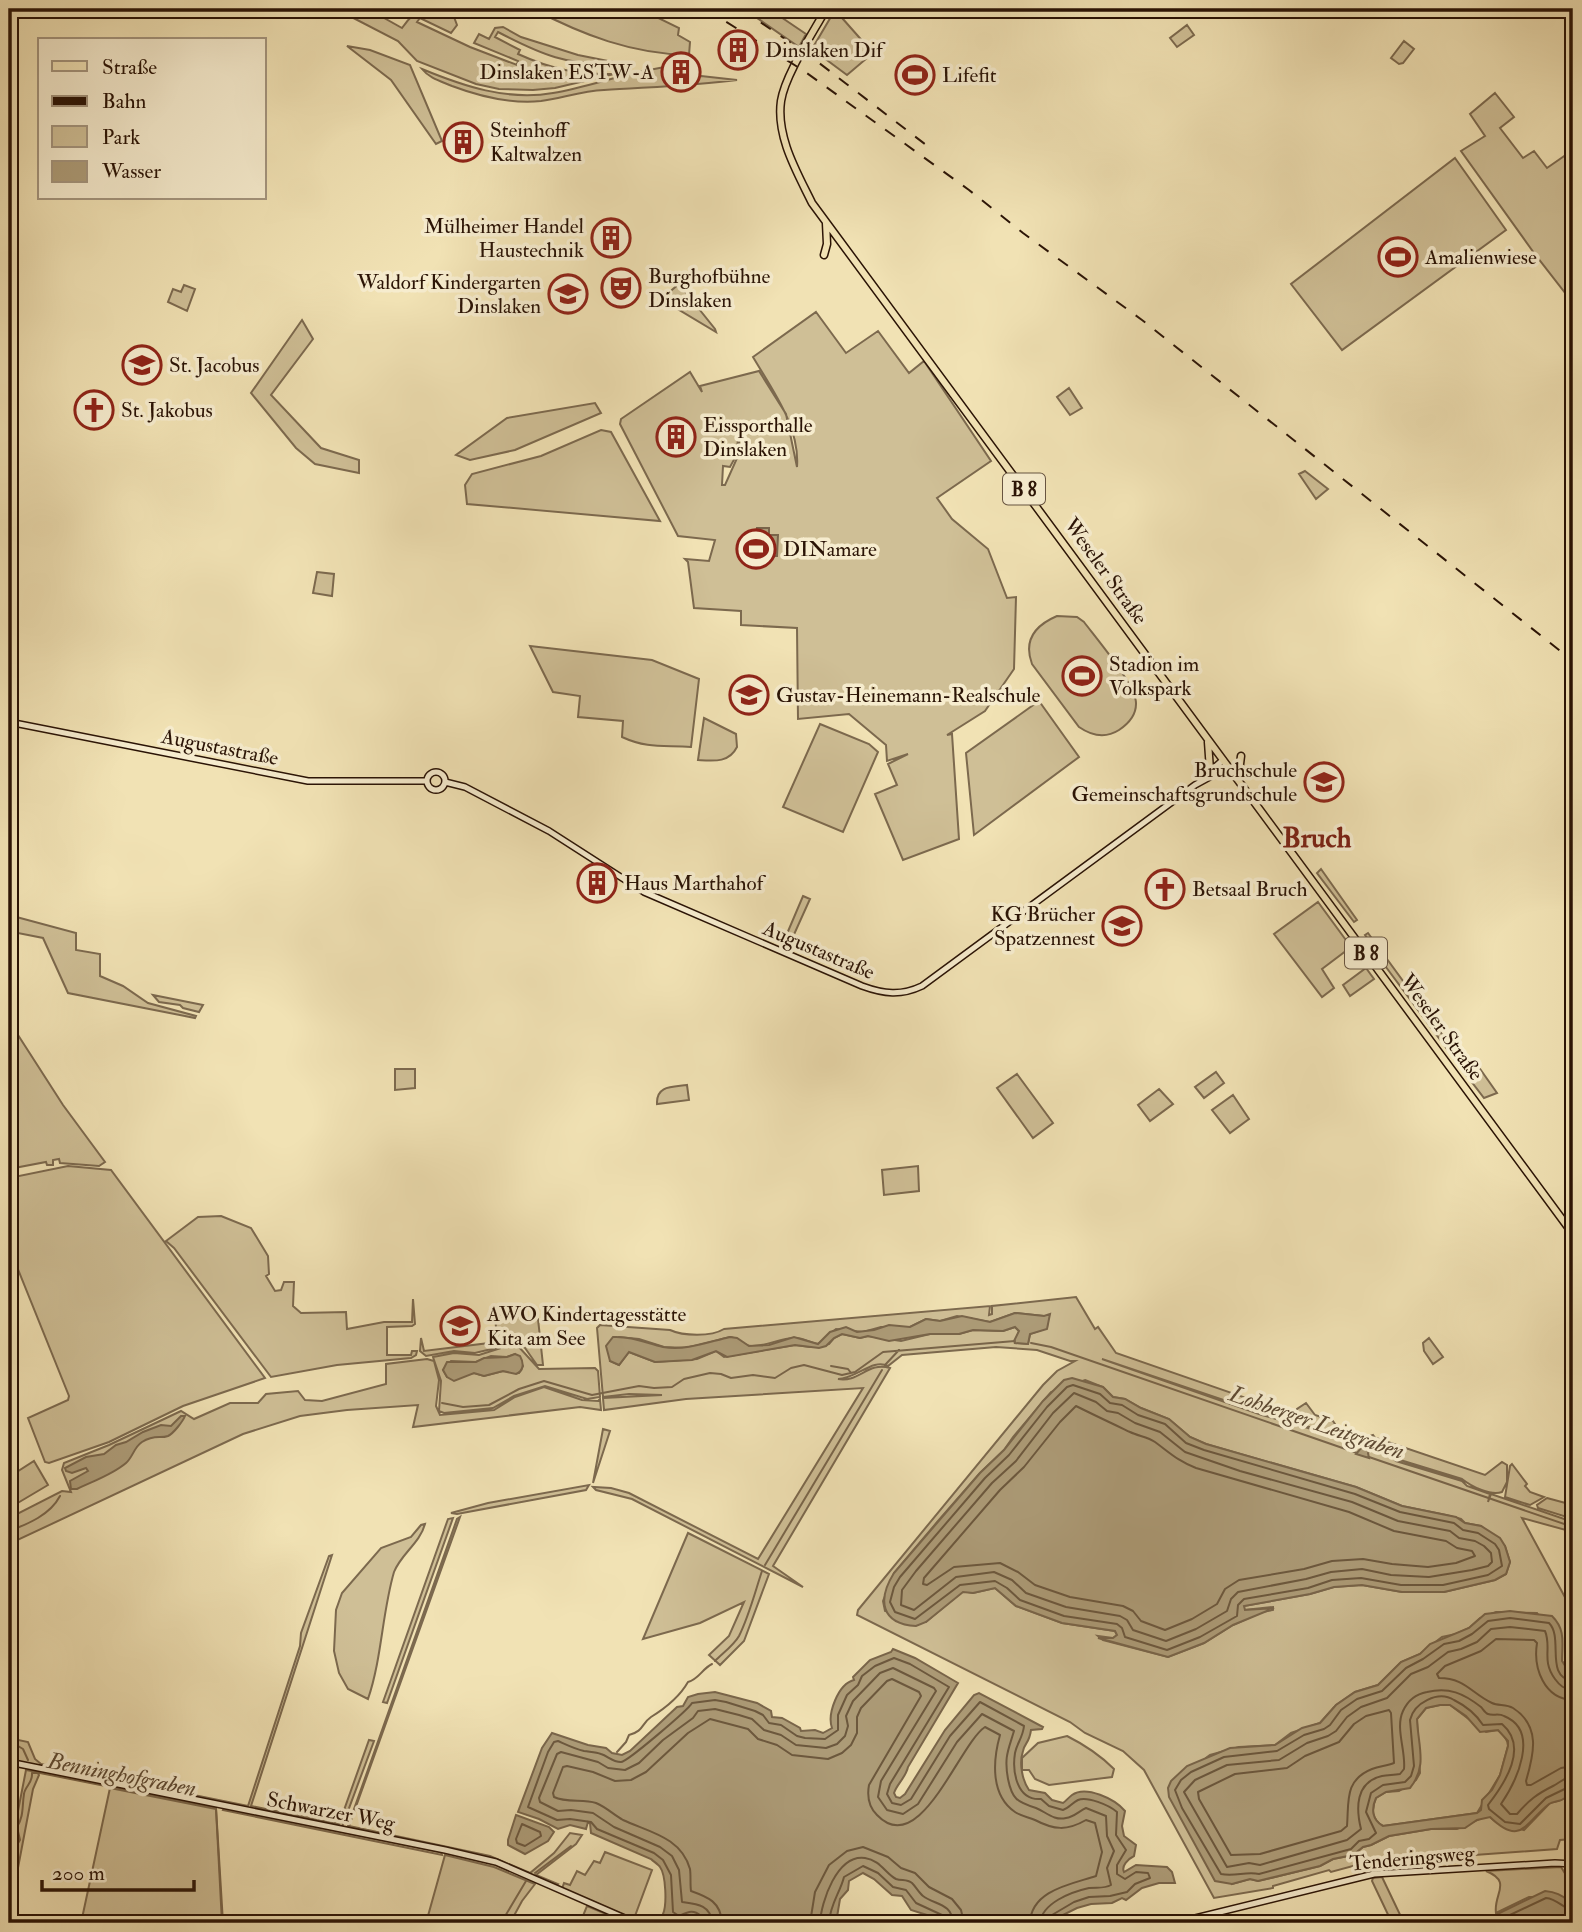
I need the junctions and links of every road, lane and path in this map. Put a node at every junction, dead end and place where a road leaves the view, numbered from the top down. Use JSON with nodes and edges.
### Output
{"nodes":[{"id":1,"x":826,"y":9,"type":"edge"},
{"id":2,"x":826,"y":221,"type":"junction"},
{"id":3,"x":824,"y":255,"type":"dead end"},
{"id":4,"x":9,"y":722,"type":"edge"},
{"id":5,"x":1208,"y":741,"type":"junction"},
{"id":6,"x":1241,"y":756,"type":"dead end"},
{"id":7,"x":1225,"y":763,"type":"junction"},
{"id":8,"x":1210,"y":770,"type":"junction"},
{"id":9,"x":1238,"y":780,"type":"junction"},
{"id":10,"x":427,"y":781,"type":"junction"},
{"id":11,"x":445,"y":782,"type":"junction"},
{"id":12,"x":1195,"y":785,"type":"junction"},
{"id":13,"x":1573,"y":1234,"type":"edge"},
{"id":14,"x":9,"y":1762,"type":"edge"},
{"id":15,"x":1573,"y":1864,"type":"edge"},
{"id":16,"x":636,"y":1923,"type":"edge"},
{"id":17,"x":1175,"y":1923,"type":"edge"}],
"edges":[{"from":1,"to":2,"type":"main road","name":"Weseler Straße","number":"B 8"},
{"from":2,"to":3,"type":"main road"},
{"from":2,"to":5,"type":"main road","name":"Weseler Straße","number":"B 8"},
{"from":4,"to":10,"type":"main road","name":"Augustastraße"},
{"from":5,"to":7,"type":"main road","name":"Weseler Straße","number":"B 8"},
{"from":5,"to":8,"type":"main road"},
{"from":6,"to":9,"type":"main road"},
{"from":7,"to":8,"type":"main road","name":"Augustastraße"},
{"from":7,"to":9,"type":"main road","name":"Weseler Straße","number":"B 8"},
{"from":7,"to":12,"type":"main road","name":"Augustastraße"},
{"from":8,"to":12,"type":"main road","name":"Augustastraße"},
{"from":9,"to":13,"type":"main road","name":"Weseler Straße","number":"B 8"},
{"from":10,"to":11,"type":"main road"},
{"from":10,"to":11,"type":"main road"},
{"from":11,"to":12,"type":"main road","name":"Augustastraße"},
{"from":14,"to":16,"type":"main road","name":"Schwarzer Weg"},
{"from":15,"to":17,"type":"main road","name":"Tenderingsweg"}]}
